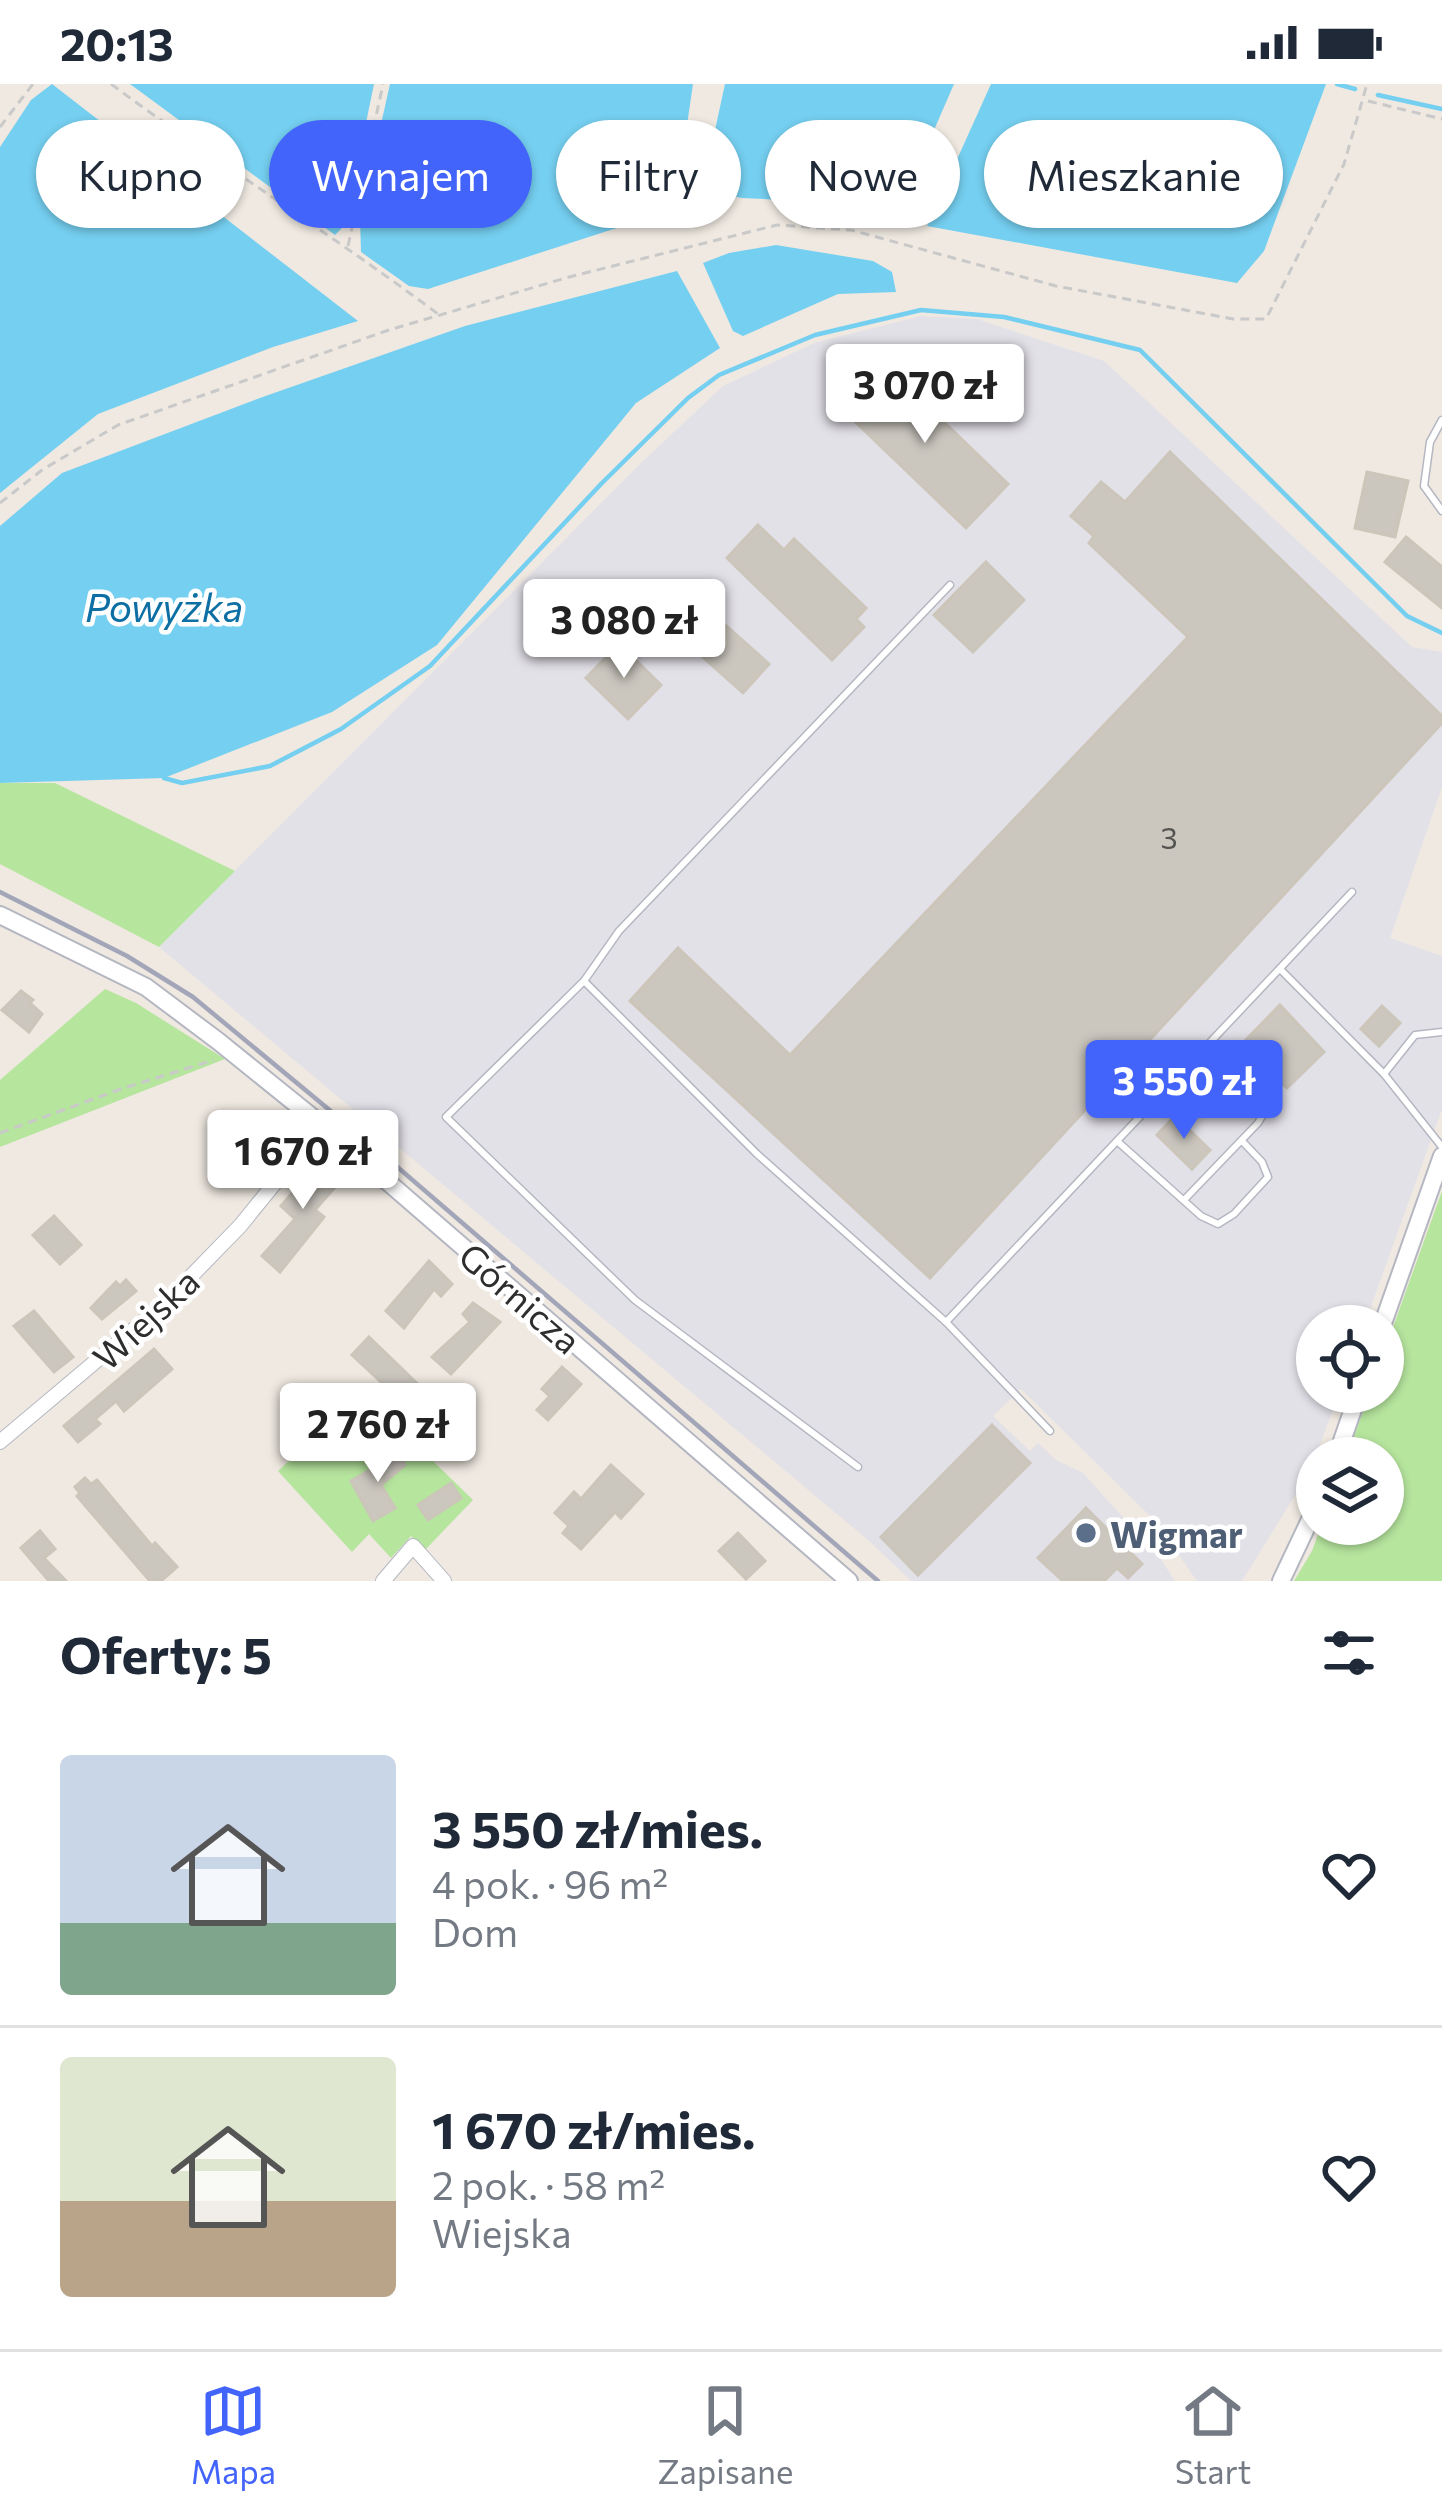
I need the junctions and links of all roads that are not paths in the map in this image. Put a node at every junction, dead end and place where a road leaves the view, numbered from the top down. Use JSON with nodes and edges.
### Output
{"nodes":[{"id":1,"x":1442,"y":420,"type":"edge"},
{"id":2,"x":1442,"y":511,"type":"edge"},
{"id":3,"x":950,"y":585,"type":"dead end"},
{"id":4,"x":1352,"y":892,"type":"dead end"},
{"id":5,"x":0,"y":915,"type":"edge"},
{"id":6,"x":1280,"y":969,"type":"junction"},
{"id":7,"x":584,"y":981,"type":"junction"},
{"id":8,"x":1442,"y":1032,"type":"edge"},
{"id":9,"x":1209,"y":1044,"type":"junction"},
{"id":10,"x":1384,"y":1074,"type":"junction"},
{"id":11,"x":322,"y":1125,"type":"junction"},
{"id":12,"x":1117,"y":1141,"type":"junction"},
{"id":13,"x":1242,"y":1142,"type":"junction"},
{"id":14,"x":1442,"y":1151,"type":"edge"},
{"id":15,"x":1184,"y":1200,"type":"junction"},
{"id":16,"x":1389,"y":1305,"type":"edge"},
{"id":17,"x":946,"y":1322,"type":"junction"},
{"id":18,"x":1049,"y":1430,"type":"dead end"},
{"id":19,"x":0,"y":1442,"type":"edge"},
{"id":20,"x":858,"y":1467,"type":"dead end"},
{"id":21,"x":1298,"y":1545,"type":"edge"},
{"id":22,"x":383,"y":1581,"type":"edge"},
{"id":23,"x":444,"y":1581,"type":"edge"},
{"id":24,"x":849,"y":1581,"type":"edge"},
{"id":25,"x":1281,"y":1581,"type":"edge"}],
"edges":[{"from":1,"to":2,"type":"lane"},
{"from":3,"to":7,"type":"lane"},
{"from":4,"to":6,"type":"lane"},
{"from":5,"to":11,"type":"street","name":"Górnicza"},
{"from":6,"to":9,"type":"lane"},
{"from":6,"to":10,"type":"lane"},
{"from":7,"to":17,"type":"lane"},
{"from":7,"to":20,"type":"lane"},
{"from":8,"to":10,"type":"lane"},
{"from":9,"to":12,"type":"lane"},
{"from":9,"to":13,"type":"lane"},
{"from":10,"to":14,"type":"lane"},
{"from":11,"to":19,"type":"street","name":"Wiejska"},
{"from":11,"to":24,"type":"street","name":"Górnicza"},
{"from":12,"to":15,"type":"lane"},
{"from":12,"to":17,"type":"lane"},
{"from":13,"to":15,"type":"lane"},
{"from":13,"to":15,"type":"lane"},
{"from":14,"to":16,"type":"street"},
{"from":17,"to":18,"type":"lane"},
{"from":21,"to":25,"type":"street"},
{"from":22,"to":23,"type":"street"}]}
